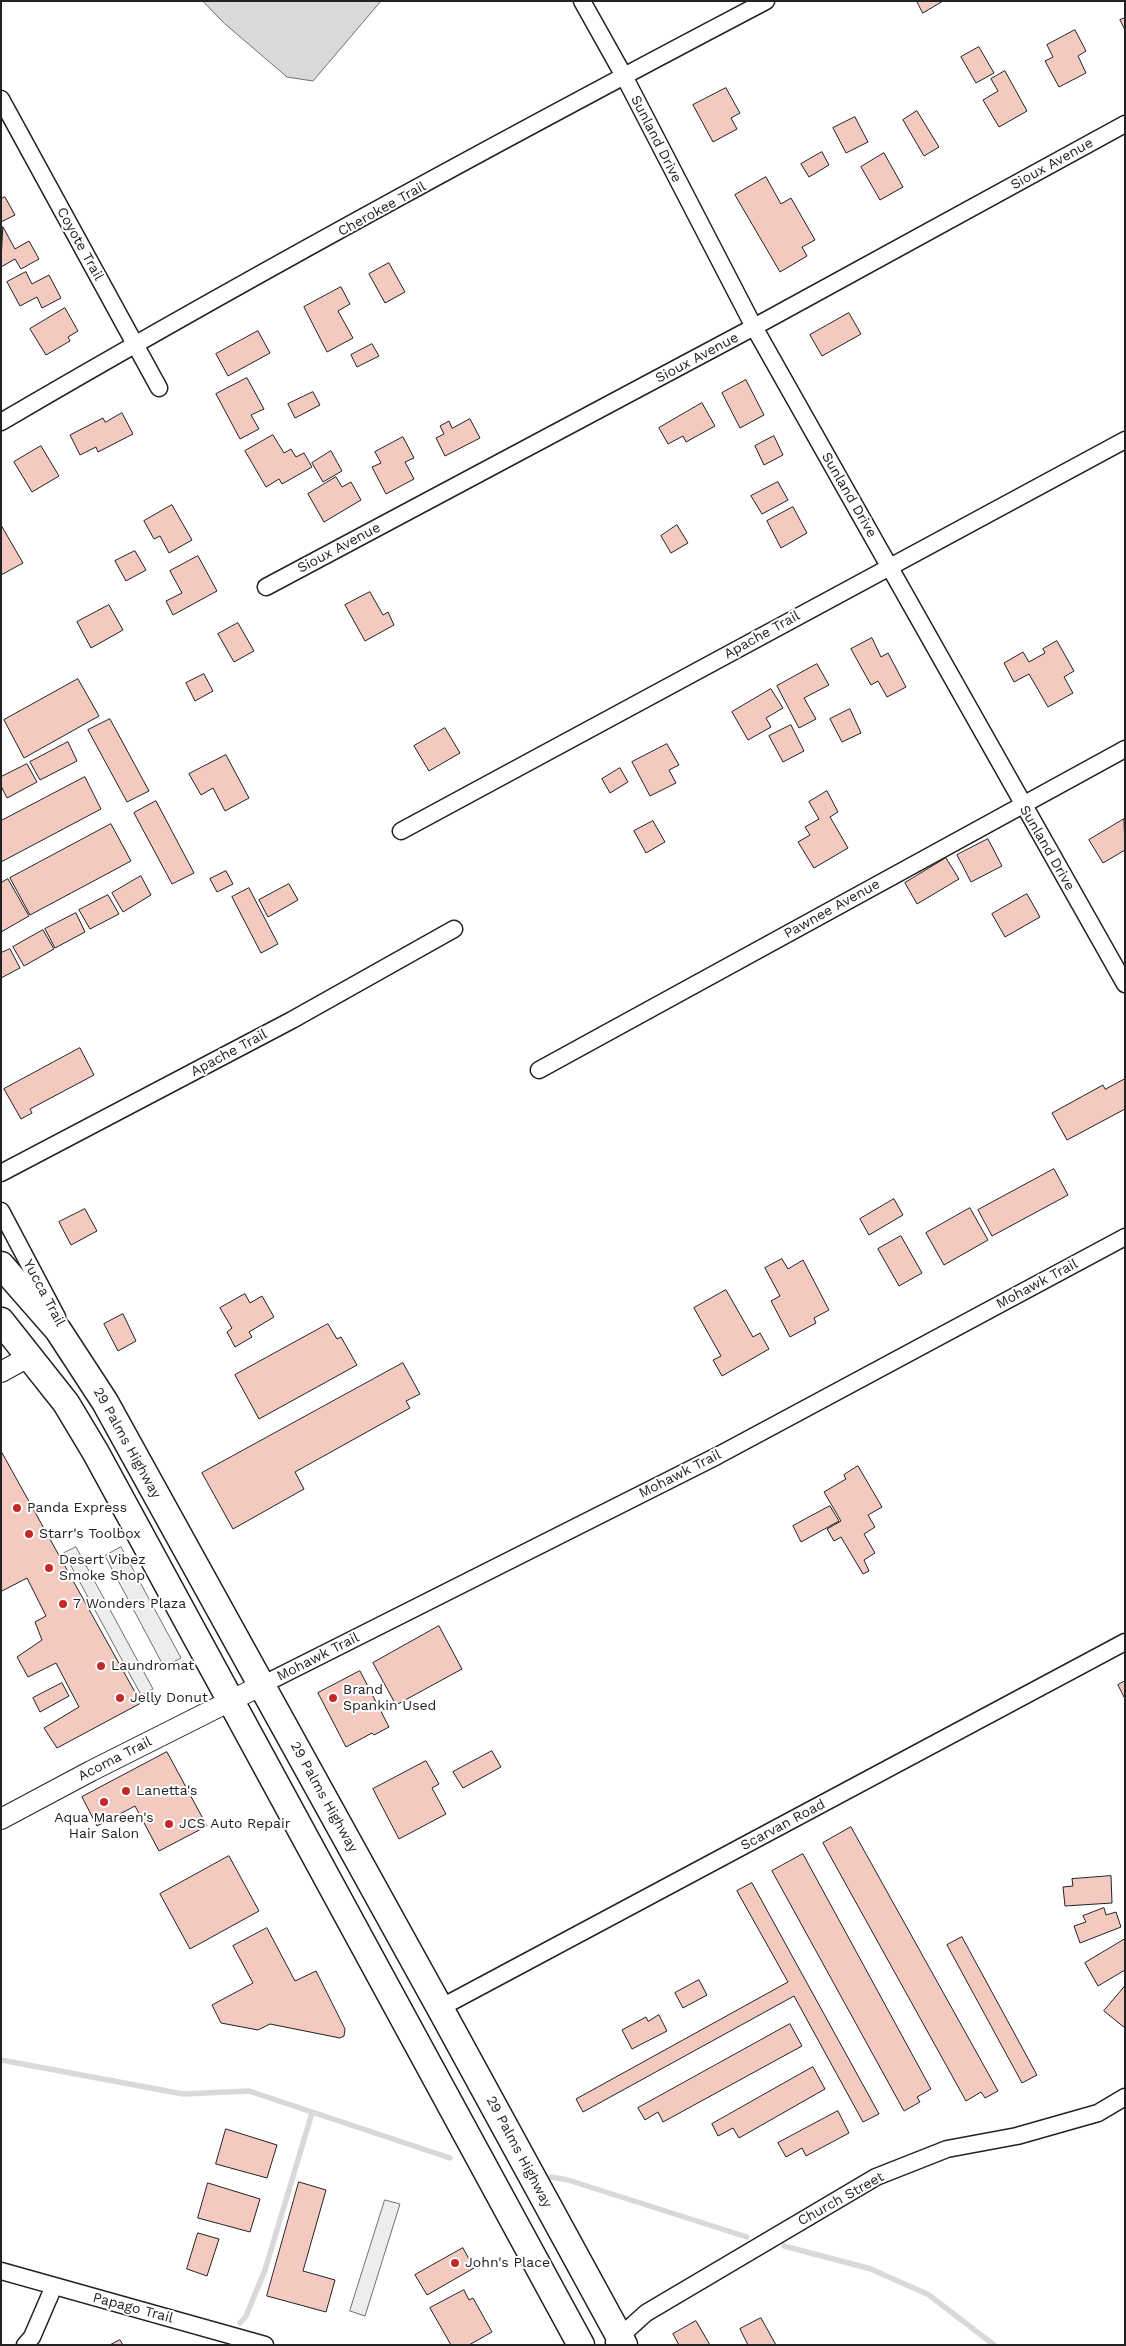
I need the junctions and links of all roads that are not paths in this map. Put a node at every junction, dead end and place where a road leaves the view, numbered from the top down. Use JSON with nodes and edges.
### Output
{"nodes":[{"id":1,"x":582,"y":1,"type":"edge"},
{"id":2,"x":766,"y":1,"type":"edge"},
{"id":3,"x":624,"y":76,"type":"junction"},
{"id":4,"x":1,"y":99,"type":"edge"},
{"id":5,"x":1125,"y":124,"type":"edge"},
{"id":6,"x":754,"y":328,"type":"junction"},
{"id":7,"x":134,"y":344,"type":"junction"},
{"id":8,"x":159,"y":388,"type":"dead end"},
{"id":9,"x":1,"y":422,"type":"edge"},
{"id":10,"x":1125,"y":440,"type":"edge"},
{"id":11,"x":889,"y":566,"type":"junction"},
{"id":12,"x":266,"y":587,"type":"dead end"},
{"id":13,"x":1125,"y":749,"type":"edge"},
{"id":14,"x":1022,"y":804,"type":"junction"},
{"id":15,"x":401,"y":831,"type":"dead end"},
{"id":16,"x":454,"y":929,"type":"dead end"},
{"id":17,"x":1125,"y":984,"type":"edge"},
{"id":18,"x":539,"y":1070,"type":"dead end"},
{"id":19,"x":1,"y":1173,"type":"edge"},
{"id":20,"x":1,"y":1211,"type":"edge"},
{"id":21,"x":1125,"y":1238,"type":"edge"},
{"id":22,"x":1,"y":1265,"type":"edge"},
{"id":23,"x":1,"y":1321,"type":"edge"},
{"id":24,"x":30,"y":1356,"type":"junction"},
{"id":25,"x":1,"y":1372,"type":"edge"},
{"id":26,"x":88,"y":1374,"type":"junction"},
{"id":27,"x":1125,"y":1642,"type":"edge"},
{"id":28,"x":262,"y":1686,"type":"junction"},
{"id":29,"x":230,"y":1702,"type":"junction"},
{"id":30,"x":1,"y":1819,"type":"edge"},
{"id":31,"x":440,"y":2008,"type":"junction"},
{"id":32,"x":1125,"y":2097,"type":"edge"},
{"id":33,"x":1,"y":2271,"type":"edge"},
{"id":34,"x":54,"y":2286,"type":"junction"},
{"id":35,"x":618,"y":2343,"type":"edge"},
{"id":36,"x":25,"y":2345,"type":"edge"},
{"id":37,"x":265,"y":2345,"type":"edge"},
{"id":38,"x":581,"y":2345,"type":"edge"}],
"edges":[{"from":1,"to":3,"type":"street","name":"Sunland Drive"},
{"from":2,"to":3,"type":"street","name":"Cherokee Trail"},
{"from":3,"to":6,"type":"street","name":"Sunland Drive"},
{"from":3,"to":7,"type":"street","name":"Cherokee Trail"},
{"from":4,"to":7,"type":"street","name":"Coyote Trail"},
{"from":5,"to":6,"type":"street","name":"Sioux Avenue"},
{"from":6,"to":11,"type":"street","name":"Sunland Drive"},
{"from":6,"to":12,"type":"street","name":"Sioux Avenue"},
{"from":7,"to":8,"type":"street","name":"Coyote Trail"},
{"from":7,"to":9,"type":"street","name":"Cherokee Trail"},
{"from":10,"to":11,"type":"street","name":"Apache Trail"},
{"from":11,"to":14,"type":"street","name":"Sunland Drive"},
{"from":11,"to":15,"type":"street","name":"Apache Trail"},
{"from":13,"to":14,"type":"street","name":"Pawnee Avenue"},
{"from":14,"to":17,"type":"street","name":"Sunland Drive"},
{"from":14,"to":18,"type":"street","name":"Pawnee Avenue"},
{"from":16,"to":19,"type":"street","name":"Apache Trail"},
{"from":20,"to":26,"type":"street","name":"Yucca Trail"},
{"from":21,"to":28,"type":"street","name":"Mohawk Trail"},
{"from":22,"to":26,"type":"main road","name":"29 Palms Highway"},
{"from":23,"to":24,"type":"main road"},
{"from":24,"to":25,"type":"street"},
{"from":24,"to":29,"type":"main road"},
{"from":26,"to":28,"type":"main road","name":"29 Palms Highway"},
{"from":27,"to":31,"type":"street","name":"Scarvan Road"},
{"from":28,"to":29,"type":"street","name":"Mohawk Trail"},
{"from":28,"to":31,"type":"main road","name":"29 Palms Highway"},
{"from":29,"to":30,"type":"street","name":"Acoma Trail"},
{"from":29,"to":38,"type":"main road"},
{"from":31,"to":35,"type":"main road","name":"29 Palms Highway"},
{"from":32,"to":35,"type":"street","name":"Church Street"},
{"from":33,"to":34,"type":"street","name":"Papago Trail"},
{"from":34,"to":36,"type":"street"},
{"from":34,"to":37,"type":"street","name":"Papago Trail"}]}
